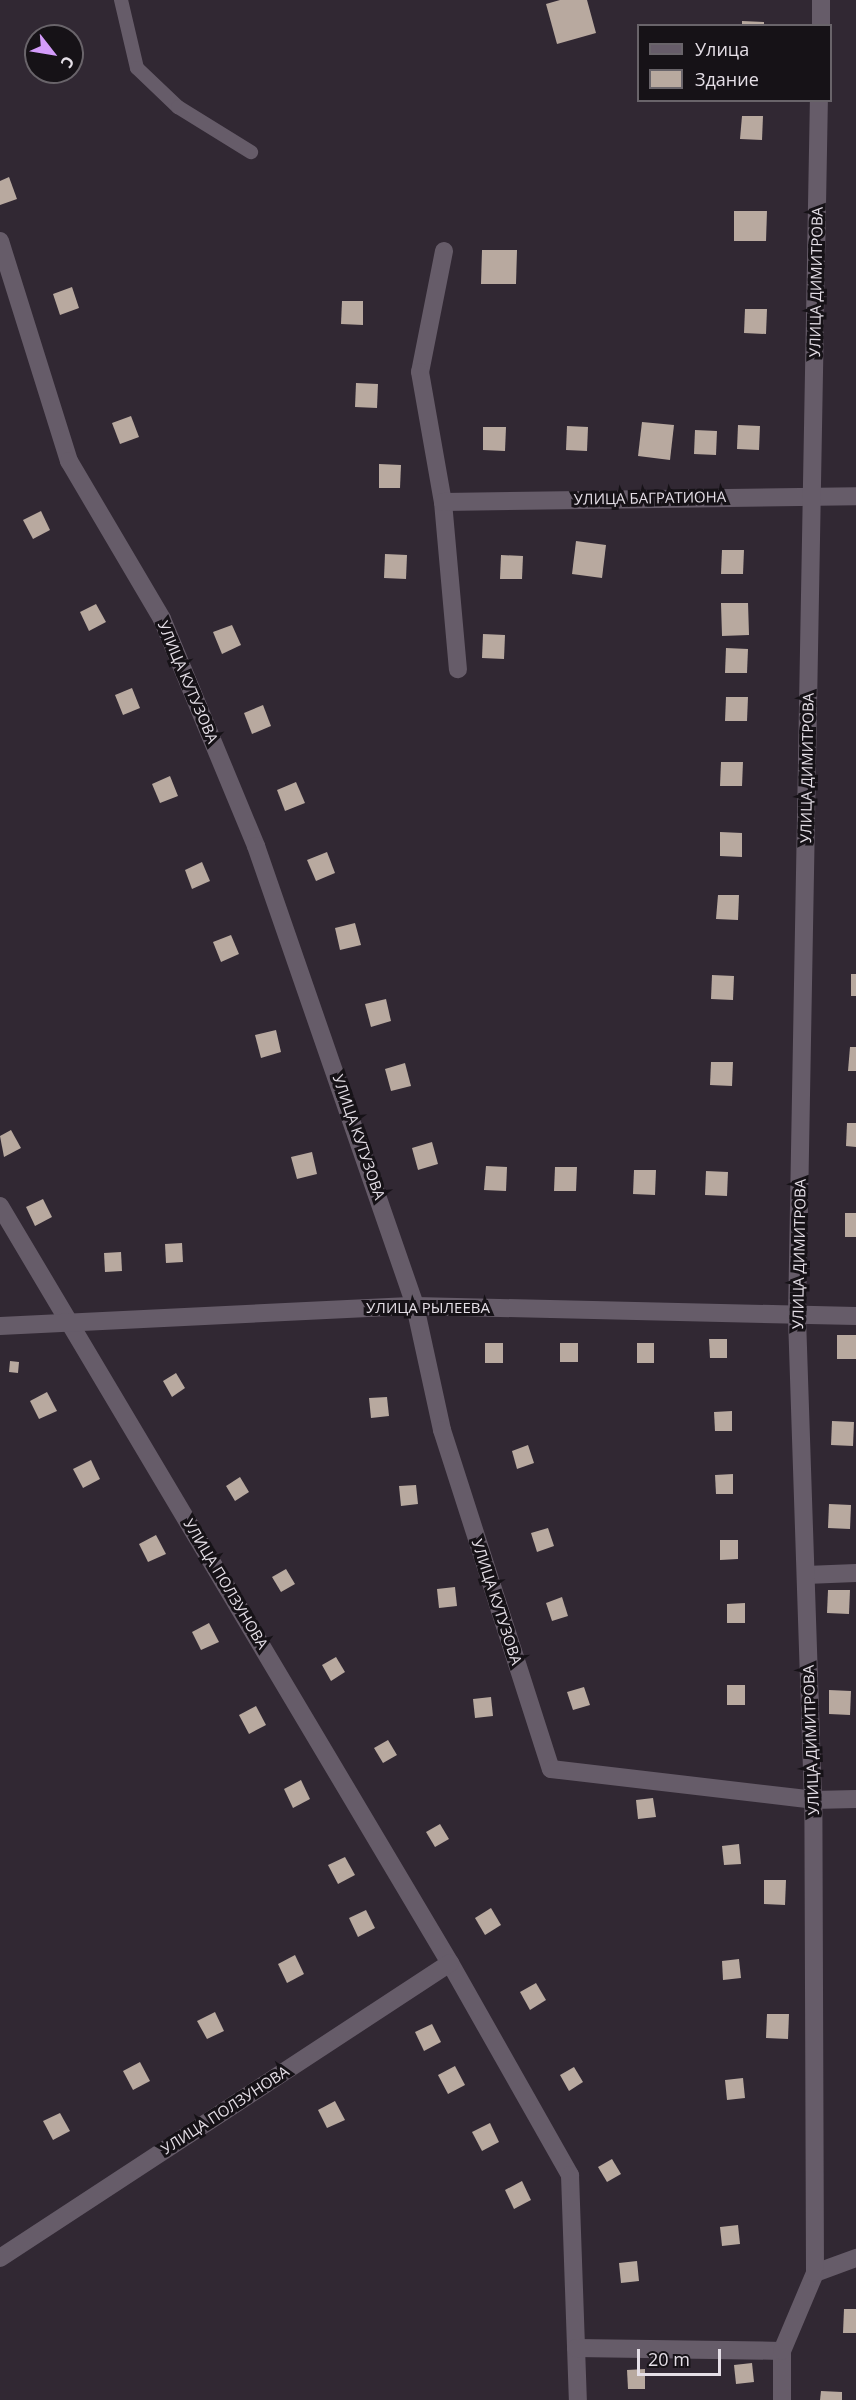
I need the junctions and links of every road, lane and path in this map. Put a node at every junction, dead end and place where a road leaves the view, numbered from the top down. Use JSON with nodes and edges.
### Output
{"nodes":[{"id":1,"x":121,"y":0,"type":"edge"},
{"id":2,"x":821,"y":0,"type":"edge"},
{"id":3,"x":821,"y":24,"type":"edge"},
{"id":4,"x":819,"y":102,"type":"edge"},
{"id":5,"x":251,"y":152,"type":"dead end"},
{"id":6,"x":0,"y":241,"type":"edge"},
{"id":7,"x":444,"y":251,"type":"dead end"},
{"id":8,"x":812,"y":496,"type":"junction"},
{"id":9,"x":856,"y":496,"type":"edge"},
{"id":10,"x":443,"y":502,"type":"junction"},
{"id":11,"x":458,"y":669,"type":"dead end"},
{"id":12,"x":0,"y":1206,"type":"edge"},
{"id":13,"x":416,"y":1306,"type":"junction"},
{"id":14,"x":856,"y":1316,"type":"edge"},
{"id":15,"x":797,"y":1318,"type":"junction"},
{"id":16,"x":69,"y":1320,"type":"junction"},
{"id":17,"x":0,"y":1326,"type":"edge"},
{"id":18,"x":856,"y":1573,"type":"edge"},
{"id":19,"x":806,"y":1575,"type":"junction"},
{"id":20,"x":856,"y":1799,"type":"edge"},
{"id":21,"x":813,"y":1800,"type":"junction"},
{"id":22,"x":450,"y":1962,"type":"junction"},
{"id":23,"x":0,"y":2258,"type":"edge"},
{"id":24,"x":856,"y":2258,"type":"edge"},
{"id":25,"x":815,"y":2273,"type":"junction"},
{"id":26,"x":576,"y":2348,"type":"junction"},
{"id":27,"x":782,"y":2350,"type":"junction"},
{"id":28,"x":578,"y":2400,"type":"edge"},
{"id":29,"x":783,"y":2400,"type":"edge"}],
"edges":[{"from":1,"to":5,"type":"lane"},
{"from":2,"to":3,"type":"street"},
{"from":4,"to":8,"type":"street","name":"УЛИЦА ДИМИТРОВА"},
{"from":6,"to":13,"type":"street","name":"УЛИЦА КУТУЗОВА"},
{"from":7,"to":10,"type":"street"},
{"from":8,"to":9,"type":"street","name":"УЛИЦА БАГРАТИОНА"},
{"from":8,"to":10,"type":"street","name":"УЛИЦА БАГРАТИОНА"},
{"from":8,"to":15,"type":"street","name":"УЛИЦА ДИМИТРОВА"},
{"from":10,"to":11,"type":"street"},
{"from":12,"to":16,"type":"street","name":"УЛИЦА ПОЛЗУНОВА"},
{"from":13,"to":15,"type":"street","name":"УЛИЦА РЫЛЕЕВА"},
{"from":13,"to":16,"type":"street","name":"УЛИЦА РЫЛЕЕВА"},
{"from":13,"to":21,"type":"street","name":"УЛИЦА КУТУЗОВА"},
{"from":14,"to":15,"type":"street","name":"УЛИЦА РЫЛЕЕВА"},
{"from":15,"to":19,"type":"street","name":"УЛИЦА ДИМИТРОВА"},
{"from":16,"to":17,"type":"street","name":"УЛИЦА РЫЛЕЕВА"},
{"from":16,"to":22,"type":"street","name":"УЛИЦА ПОЛЗУНОВА"},
{"from":18,"to":19,"type":"street"},
{"from":19,"to":21,"type":"street","name":"УЛИЦА ДИМИТРОВА"},
{"from":20,"to":21,"type":"street","name":"УЛИЦА КУТУЗОВА"},
{"from":21,"to":25,"type":"street","name":"УЛИЦА ДИМИТРОВА"},
{"from":22,"to":23,"type":"street","name":"УЛИЦА ПОЛЗУНОВА"},
{"from":22,"to":26,"type":"street","name":"УЛИЦА ПОЛЗУНОВА"},
{"from":24,"to":25,"type":"street"},
{"from":25,"to":27,"type":"street","name":"УЛИЦА ДИМИТРОВА"},
{"from":26,"to":27,"type":"street"},
{"from":26,"to":28,"type":"street","name":"УЛИЦА ПОЛЗУНОВА"},
{"from":27,"to":29,"type":"street","name":"УЛИЦА ДИМИТРОВА"}]}
